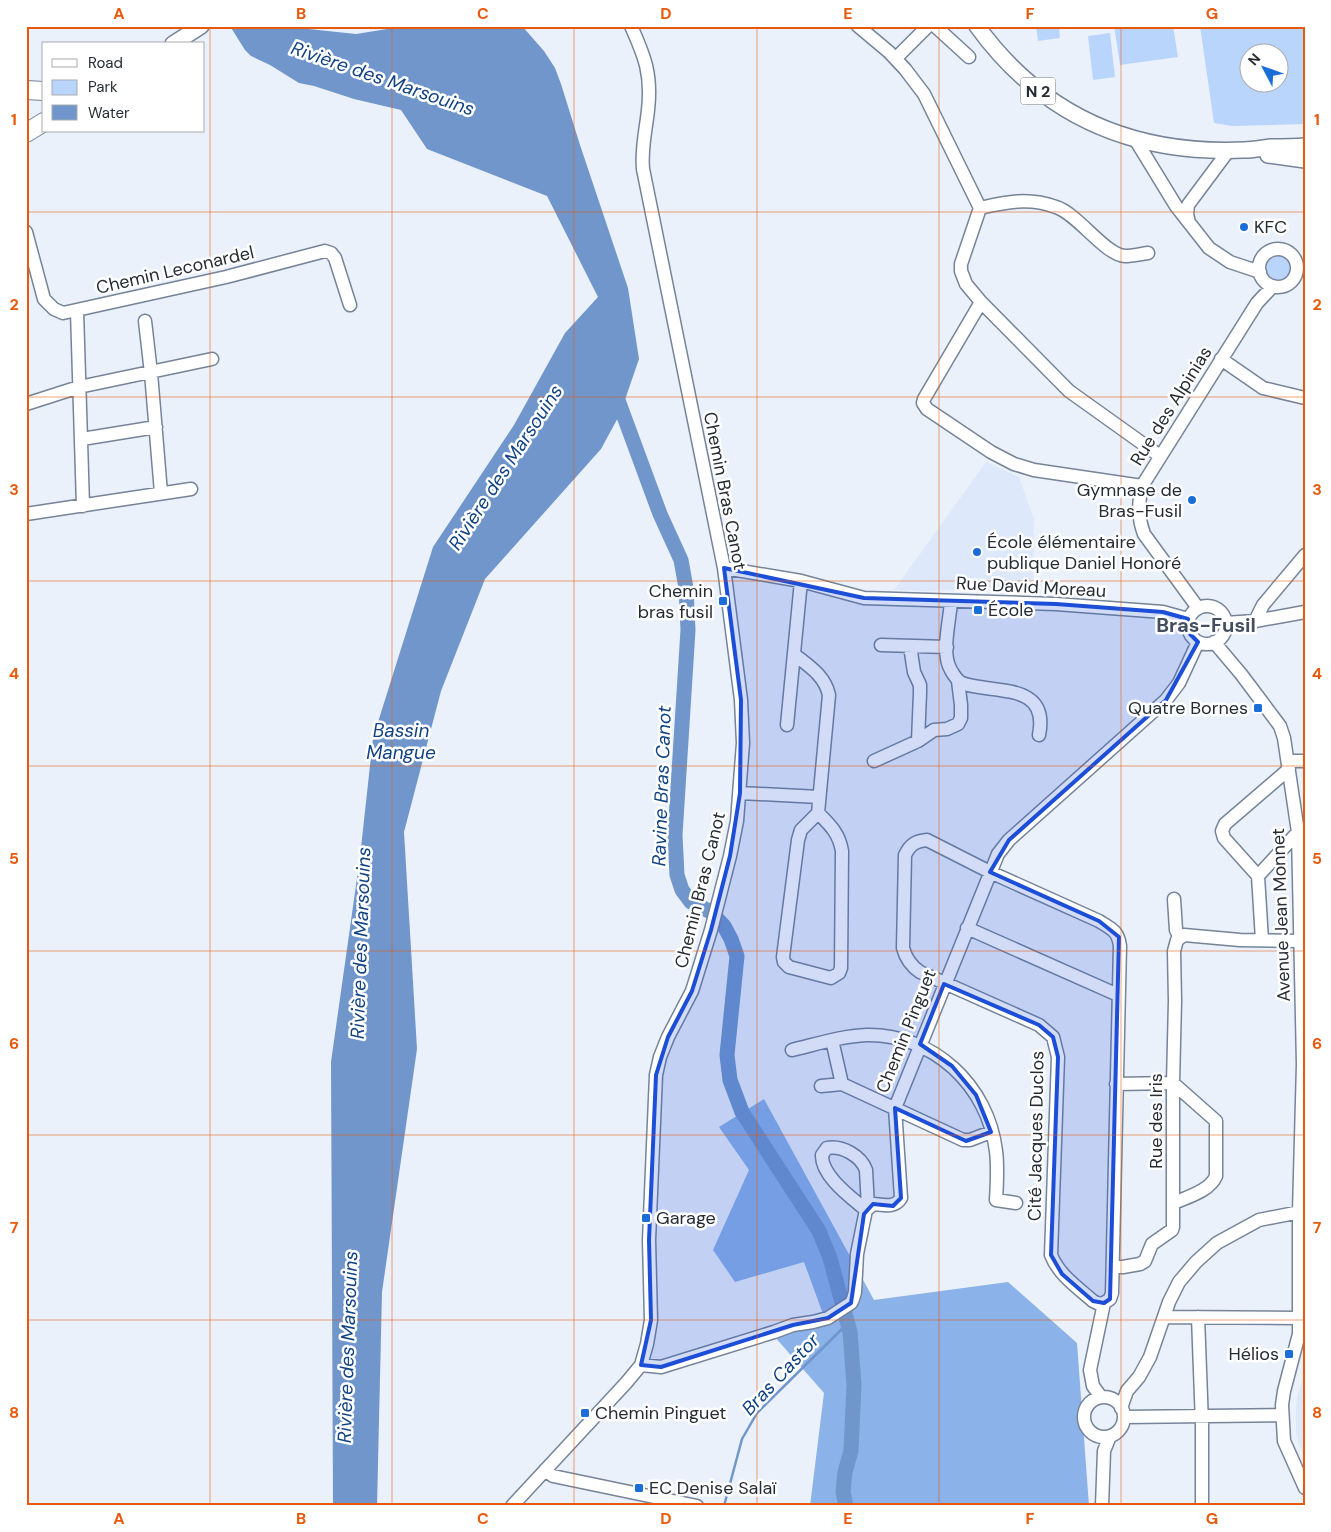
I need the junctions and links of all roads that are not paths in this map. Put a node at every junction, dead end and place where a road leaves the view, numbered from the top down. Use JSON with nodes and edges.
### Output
{"nodes":[{"id":1,"x":201,"y":26,"type":"edge"},
{"id":2,"x":631,"y":26,"type":"edge"},
{"id":3,"x":858,"y":26,"type":"edge"},
{"id":4,"x":928,"y":26,"type":"edge"},
{"id":5,"x":935,"y":26,"type":"edge"},
{"id":6,"x":977,"y":26,"type":"edge"},
{"id":7,"x":176,"y":42,"type":"edge"},
{"id":8,"x":969,"y":57,"type":"dead end"},
{"id":9,"x":896,"y":58,"type":"junction"},
{"id":10,"x":26,"y":90,"type":"edge"},
{"id":11,"x":42,"y":91,"type":"edge"},
{"id":12,"x":42,"y":123,"type":"edge"},
{"id":13,"x":26,"y":133,"type":"edge"},
{"id":14,"x":1135,"y":140,"type":"junction"},
{"id":15,"x":1305,"y":146,"type":"edge"},
{"id":16,"x":1229,"y":150,"type":"junction"},
{"id":17,"x":1244,"y":150,"type":"junction"},
{"id":18,"x":1305,"y":160,"type":"edge"},
{"id":19,"x":980,"y":208,"type":"junction"},
{"id":20,"x":1189,"y":223,"type":"junction"},
{"id":21,"x":26,"y":232,"type":"edge"},
{"id":22,"x":1148,"y":253,"type":"dead end"},
{"id":23,"x":1264,"y":275,"type":"junction"},
{"id":24,"x":1300,"y":275,"type":"edge"},
{"id":25,"x":981,"y":302,"type":"junction"},
{"id":26,"x":350,"y":305,"type":"dead end"},
{"id":27,"x":77,"y":311,"type":"junction"},
{"id":28,"x":145,"y":321,"type":"dead end"},
{"id":29,"x":212,"y":359,"type":"dead end"},
{"id":30,"x":1221,"y":359,"type":"junction"},
{"id":31,"x":151,"y":373,"type":"junction"},
{"id":32,"x":79,"y":387,"type":"junction"},
{"id":33,"x":1305,"y":398,"type":"edge"},
{"id":34,"x":26,"y":404,"type":"edge"},
{"id":35,"x":156,"y":427,"type":"junction"},
{"id":36,"x":82,"y":439,"type":"junction"},
{"id":37,"x":1160,"y":456,"type":"junction"},
{"id":38,"x":1142,"y":486,"type":"junction"},
{"id":39,"x":191,"y":489,"type":"dead end"},
{"id":40,"x":161,"y":493,"type":"junction"},
{"id":41,"x":83,"y":506,"type":"junction"},
{"id":42,"x":26,"y":514,"type":"edge"},
{"id":43,"x":1305,"y":555,"type":"edge"},
{"id":44,"x":724,"y":568,"type":"junction"},
{"id":45,"x":801,"y":581,"type":"junction"},
{"id":46,"x":951,"y":601,"type":"junction"},
{"id":47,"x":1198,"y":608,"type":"junction"},
{"id":48,"x":1305,"y":612,"type":"edge"},
{"id":49,"x":1188,"y":619,"type":"junction"},
{"id":50,"x":1255,"y":621,"type":"junction"},
{"id":51,"x":1225,"y":623,"type":"junction"},
{"id":52,"x":1198,"y":642,"type":"junction"},
{"id":53,"x":1214,"y":642,"type":"junction"},
{"id":54,"x":881,"y":645,"type":"dead end"},
{"id":55,"x":910,"y":646,"type":"junction"},
{"id":56,"x":947,"y":647,"type":"junction"},
{"id":57,"x":795,"y":655,"type":"junction"},
{"id":58,"x":958,"y":681,"type":"junction"},
{"id":59,"x":787,"y":725,"type":"dead end"},
{"id":60,"x":1039,"y":735,"type":"dead end"},
{"id":61,"x":918,"y":740,"type":"junction"},
{"id":62,"x":874,"y":761,"type":"dead end"},
{"id":63,"x":1305,"y":761,"type":"edge"},
{"id":64,"x":1288,"y":765,"type":"junction"},
{"id":65,"x":740,"y":793,"type":"junction"},
{"id":66,"x":819,"y":798,"type":"junction"},
{"id":67,"x":818,"y":813,"type":"junction"},
{"id":68,"x":1298,"y":832,"type":"junction"},
{"id":69,"x":990,"y":872,"type":"junction"},
{"id":70,"x":1258,"y":876,"type":"junction"},
{"id":71,"x":1174,"y":899,"type":"dead end"},
{"id":72,"x":967,"y":928,"type":"junction"},
{"id":73,"x":1180,"y":938,"type":"junction"},
{"id":74,"x":1262,"y":940,"type":"junction"},
{"id":75,"x":1300,"y":940,"type":"junction"},
{"id":76,"x":1303,"y":977,"type":"edge"},
{"id":77,"x":944,"y":984,"type":"junction"},
{"id":78,"x":1118,"y":995,"type":"junction"},
{"id":79,"x":832,"y":1040,"type":"junction"},
{"id":80,"x":919,"y":1045,"type":"junction"},
{"id":81,"x":792,"y":1050,"type":"dead end"},
{"id":82,"x":1173,"y":1083,"type":"junction"},
{"id":83,"x":842,"y":1084,"type":"junction"},
{"id":84,"x":1116,"y":1084,"type":"junction"},
{"id":85,"x":822,"y":1086,"type":"dead end"},
{"id":86,"x":895,"y":1108,"type":"junction"},
{"id":87,"x":991,"y":1132,"type":"junction"},
{"id":88,"x":1016,"y":1203,"type":"dead end"},
{"id":89,"x":1174,"y":1203,"type":"junction"},
{"id":90,"x":867,"y":1208,"type":"junction"},
{"id":91,"x":1302,"y":1211,"type":"edge"},
{"id":92,"x":1113,"y":1266,"type":"junction"},
{"id":93,"x":1104,"y":1303,"type":"junction"},
{"id":94,"x":1164,"y":1317,"type":"junction"},
{"id":95,"x":1198,"y":1317,"type":"junction"},
{"id":96,"x":1298,"y":1318,"type":"junction"},
{"id":97,"x":641,"y":1365,"type":"junction"},
{"id":98,"x":1110,"y":1405,"type":"junction"},
{"id":99,"x":1282,"y":1415,"type":"junction"},
{"id":100,"x":1202,"y":1417,"type":"junction"},
{"id":101,"x":1096,"y":1436,"type":"junction"},
{"id":102,"x":1110,"y":1436,"type":"junction"},
{"id":103,"x":1104,"y":1452,"type":"junction"},
{"id":104,"x":546,"y":1470,"type":"junction"},
{"id":105,"x":1305,"y":1488,"type":"edge"},
{"id":106,"x":512,"y":1506,"type":"edge"},
{"id":107,"x":697,"y":1506,"type":"edge"},
{"id":108,"x":1102,"y":1506,"type":"edge"},
{"id":109,"x":1202,"y":1506,"type":"edge"}],
"edges":[{"from":1,"to":7,"type":"main road"},
{"from":2,"to":44,"type":"street","name":"Chemin Bras Canot"},
{"from":3,"to":9,"type":"street"},
{"from":4,"to":9,"type":"street"},
{"from":5,"to":8,"type":"street"},
{"from":6,"to":14,"type":"main road","number":"N 2"},
{"from":9,"to":19,"type":"street"},
{"from":10,"to":11,"type":"highway"},
{"from":12,"to":13,"type":"highway"},
{"from":14,"to":16,"type":"main road","number":"N 2"},
{"from":14,"to":20,"type":"street"},
{"from":15,"to":17,"type":"main road","number":"N 2"},
{"from":16,"to":17,"type":"main road","number":"N 2"},
{"from":16,"to":20,"type":"street"},
{"from":17,"to":18,"type":"main road","number":"N 2"},
{"from":19,"to":22,"type":"street"},
{"from":19,"to":25,"type":"street"},
{"from":20,"to":23,"type":"street"},
{"from":21,"to":27,"type":"street","name":"Chemin Leconardel"},
{"from":23,"to":24,"type":"street"},
{"from":23,"to":24,"type":"street"},
{"from":23,"to":30,"type":"street","name":"Rue des Alpinias"},
{"from":25,"to":37,"type":"street"},
{"from":25,"to":38,"type":"street"},
{"from":26,"to":27,"type":"street","name":"Chemin Leconardel"},
{"from":27,"to":32,"type":"street"},
{"from":28,"to":31,"type":"street"},
{"from":29,"to":31,"type":"street"},
{"from":30,"to":33,"type":"street"},
{"from":30,"to":37,"type":"street","name":"Rue des Alpinias"},
{"from":31,"to":32,"type":"street"},
{"from":31,"to":35,"type":"street"},
{"from":32,"to":34,"type":"street"},
{"from":32,"to":36,"type":"street"},
{"from":35,"to":36,"type":"street"},
{"from":35,"to":40,"type":"street"},
{"from":36,"to":41,"type":"street"},
{"from":37,"to":38,"type":"street","name":"Rue des Alpinias"},
{"from":38,"to":47,"type":"street","name":"Rue des Alpinias"},
{"from":39,"to":40,"type":"street"},
{"from":40,"to":41,"type":"street"},
{"from":41,"to":42,"type":"street"},
{"from":43,"to":50,"type":"street"},
{"from":44,"to":45,"type":"street","name":"Rue David Moreau"},
{"from":44,"to":65,"type":"street","name":"Chemin Bras Canot"},
{"from":45,"to":46,"type":"street","name":"Rue David Moreau"},
{"from":45,"to":57,"type":"street"},
{"from":46,"to":49,"type":"street","name":"Rue David Moreau"},
{"from":46,"to":56,"type":"street"},
{"from":47,"to":49,"type":"street"},
{"from":47,"to":51,"type":"street"},
{"from":48,"to":50,"type":"street"},
{"from":49,"to":52,"type":"street"},
{"from":50,"to":51,"type":"street"},
{"from":51,"to":53,"type":"street"},
{"from":52,"to":53,"type":"street"},
{"from":52,"to":69,"type":"street","name":"Chemin Pinguet"},
{"from":53,"to":64,"type":"street","name":"Avenue Jean Monnet"},
{"from":54,"to":55,"type":"street"},
{"from":55,"to":56,"type":"street"},
{"from":55,"to":61,"type":"street"},
{"from":56,"to":58,"type":"street"},
{"from":57,"to":59,"type":"street"},
{"from":57,"to":66,"type":"street"},
{"from":58,"to":60,"type":"street"},
{"from":58,"to":61,"type":"street"},
{"from":61,"to":62,"type":"street"},
{"from":63,"to":64,"type":"street"},
{"from":64,"to":68,"type":"street","name":"Avenue Jean Monnet"},
{"from":64,"to":70,"type":"street"},
{"from":65,"to":66,"type":"street"},
{"from":65,"to":97,"type":"street","name":"Chemin Bras Canot"},
{"from":66,"to":67,"type":"street"},
{"from":67,"to":67,"type":"street"},
{"from":68,"to":70,"type":"street"},
{"from":68,"to":75,"type":"street","name":"Avenue Jean Monnet"},
{"from":69,"to":72,"type":"street","name":"Chemin Pinguet"},
{"from":69,"to":77,"type":"street","name":"Cité Jacques Duclos"},
{"from":69,"to":78,"type":"street","name":"Cité Jacques Duclos"},
{"from":70,"to":74,"type":"street"},
{"from":71,"to":73,"type":"street","name":"Rue des Iris"},
{"from":72,"to":77,"type":"street","name":"Chemin Pinguet"},
{"from":72,"to":78,"type":"street"},
{"from":73,"to":74,"type":"street"},
{"from":73,"to":82,"type":"street","name":"Rue des Iris"},
{"from":74,"to":75,"type":"street"},
{"from":75,"to":76,"type":"street","name":"Avenue Jean Monnet"},
{"from":76,"to":91,"type":"street","name":"Avenue Jean Monnet"},
{"from":77,"to":80,"type":"street","name":"Chemin Pinguet"},
{"from":77,"to":93,"type":"street","name":"Cité Jacques Duclos"},
{"from":78,"to":84,"type":"street","name":"Cité Jacques Duclos"},
{"from":79,"to":80,"type":"street"},
{"from":79,"to":81,"type":"street"},
{"from":79,"to":83,"type":"street"},
{"from":80,"to":86,"type":"street","name":"Chemin Pinguet"},
{"from":80,"to":87,"type":"street"},
{"from":82,"to":84,"type":"street"},
{"from":82,"to":89,"type":"street","name":"Rue des Iris"},
{"from":82,"to":89,"type":"street"},
{"from":83,"to":85,"type":"street"},
{"from":83,"to":86,"type":"street"},
{"from":84,"to":92,"type":"street","name":"Cité Jacques Duclos"},
{"from":86,"to":87,"type":"street"},
{"from":86,"to":90,"type":"street","name":"Chemin Pinguet"},
{"from":87,"to":88,"type":"street"},
{"from":89,"to":92,"type":"street","name":"Rue des Iris"},
{"from":90,"to":90,"type":"street"},
{"from":90,"to":97,"type":"street"},
{"from":91,"to":94,"type":"street"},
{"from":91,"to":96,"type":"street","name":"Avenue Jean Monnet"},
{"from":92,"to":93,"type":"street","name":"Cité Jacques Duclos"},
{"from":93,"to":98,"type":"street","name":"Cité Jacques Duclos"},
{"from":94,"to":95,"type":"street"},
{"from":94,"to":98,"type":"street"},
{"from":95,"to":96,"type":"street"},
{"from":95,"to":100,"type":"street"},
{"from":96,"to":99,"type":"street","name":"Avenue Jean Monnet"},
{"from":97,"to":104,"type":"street","name":"Chemin Bras Canot"},
{"from":98,"to":100,"type":"street"},
{"from":98,"to":101,"type":"street"},
{"from":98,"to":102,"type":"street"},
{"from":99,"to":100,"type":"street"},
{"from":99,"to":105,"type":"street","name":"Avenue Jean Monnet"},
{"from":100,"to":109,"type":"street"},
{"from":101,"to":102,"type":"street"},
{"from":101,"to":103,"type":"street"},
{"from":102,"to":103,"type":"street"},
{"from":103,"to":108,"type":"street"},
{"from":104,"to":106,"type":"street","name":"Chemin Bras Canot"},
{"from":104,"to":107,"type":"street"}]}
